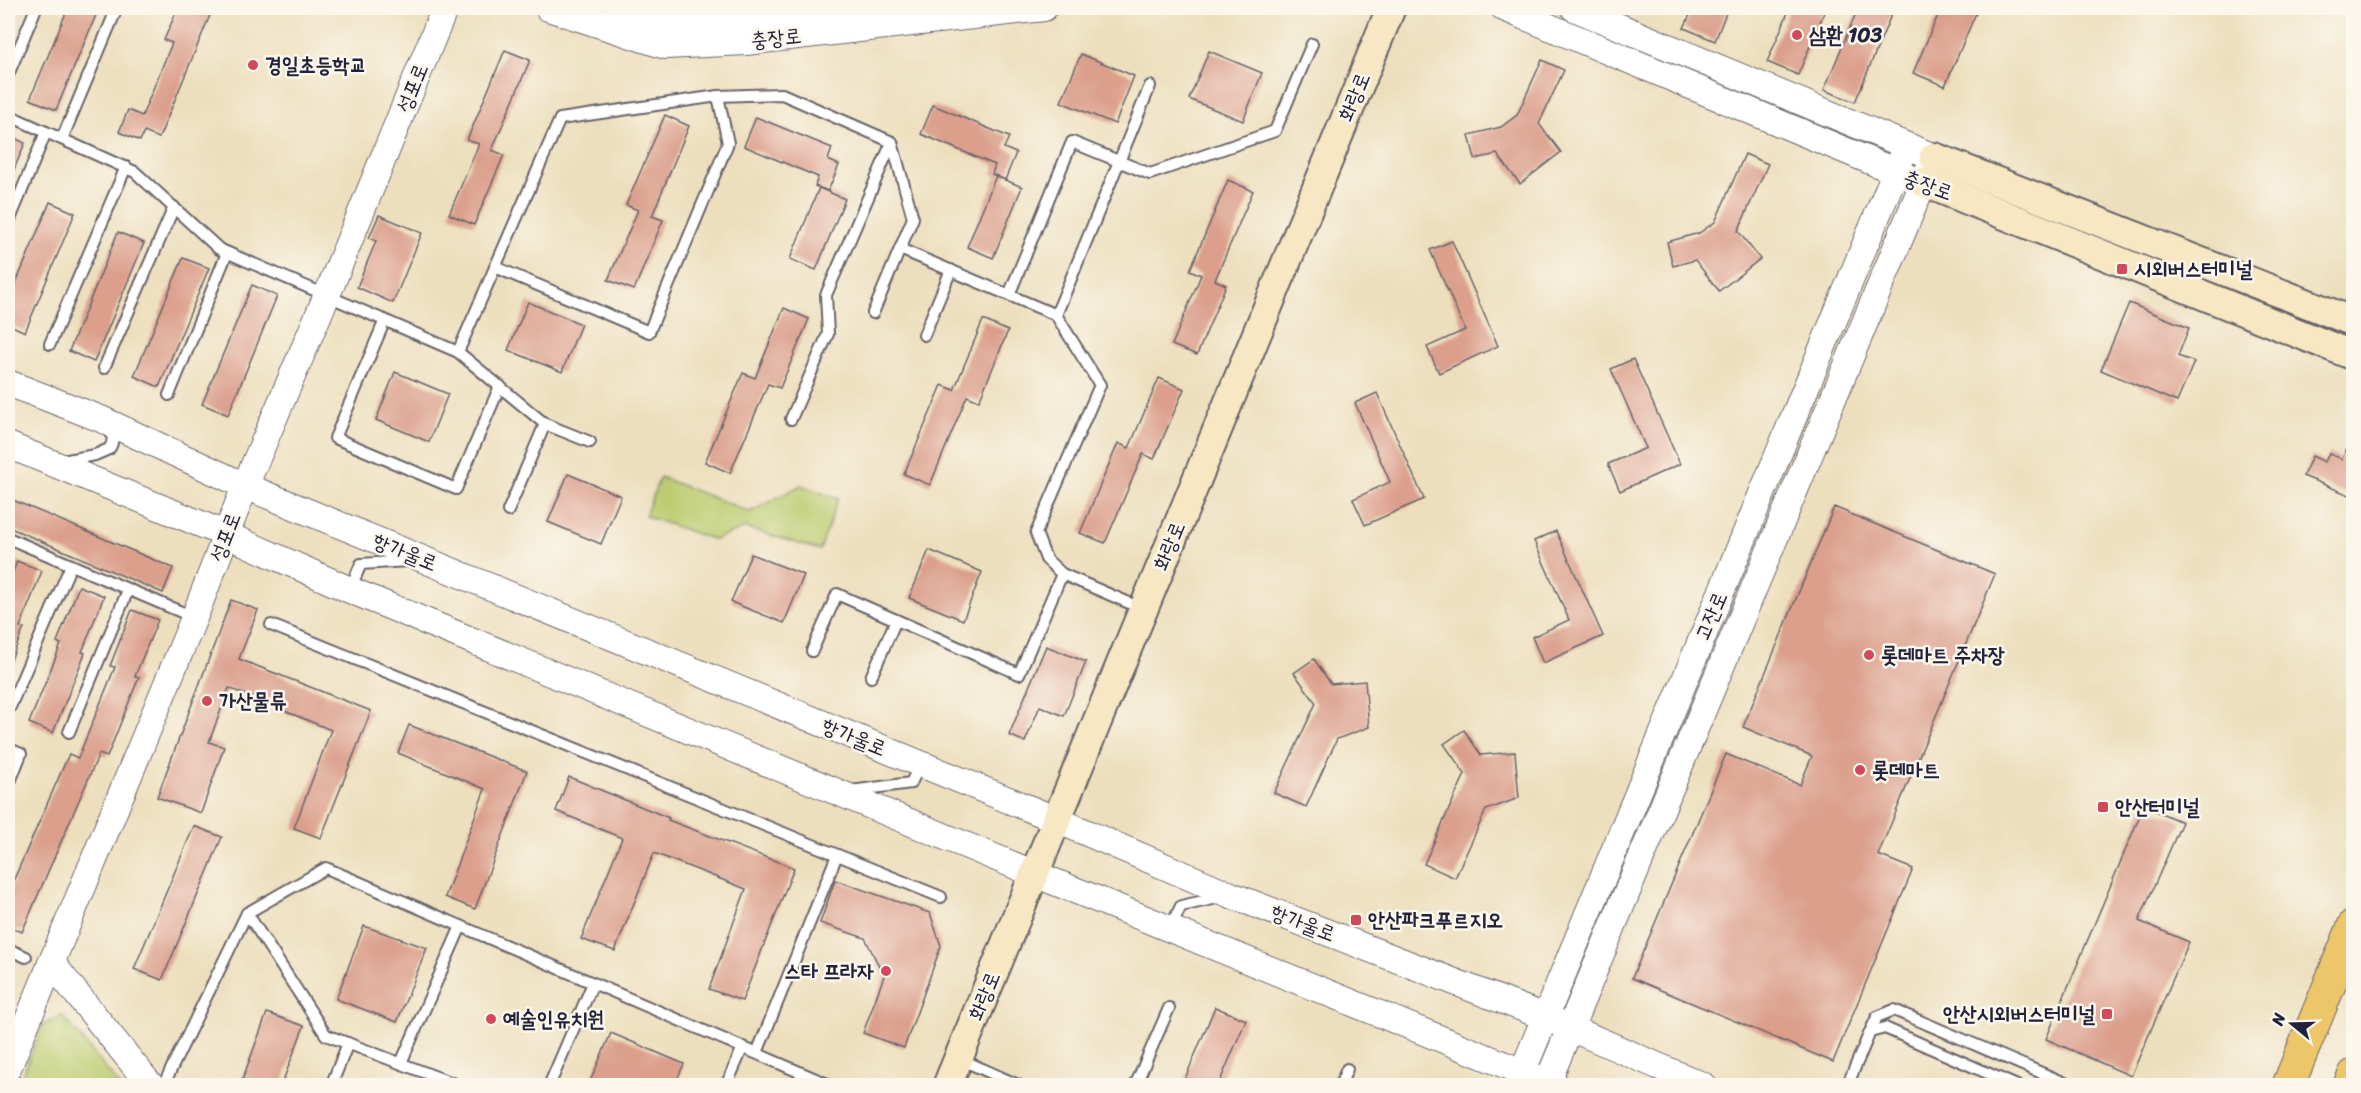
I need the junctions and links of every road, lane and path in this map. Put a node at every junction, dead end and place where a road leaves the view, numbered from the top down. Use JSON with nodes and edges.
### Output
{"nodes":[{"id":1,"x":36,"y":8,"type":"edge"},
{"id":2,"x":117,"y":8,"type":"edge"},
{"id":3,"x":445,"y":8,"type":"edge"},
{"id":4,"x":548,"y":8,"type":"edge"},
{"id":5,"x":615,"y":8,"type":"edge"},
{"id":6,"x":883,"y":8,"type":"edge"},
{"id":7,"x":1044,"y":8,"type":"edge"},
{"id":8,"x":1391,"y":8,"type":"edge"},
{"id":9,"x":1504,"y":8,"type":"edge"},
{"id":10,"x":1574,"y":8,"type":"edge"},
{"id":11,"x":1312,"y":44,"type":"dead end"},
{"id":12,"x":8,"y":75,"type":"edge"},
{"id":13,"x":1150,"y":86,"type":"dead end"},
{"id":14,"x":718,"y":96,"type":"junction"},
{"id":15,"x":8,"y":115,"type":"edge"},
{"id":16,"x":46,"y":132,"type":"junction"},
{"id":17,"x":62,"y":139,"type":"junction"},
{"id":18,"x":892,"y":142,"type":"junction"},
{"id":19,"x":1906,"y":146,"type":"junction"},
{"id":20,"x":1119,"y":161,"type":"junction"},
{"id":21,"x":126,"y":167,"type":"junction"},
{"id":22,"x":1929,"y":169,"type":"junction"},
{"id":23,"x":1895,"y":173,"type":"junction"},
{"id":24,"x":174,"y":207,"type":"junction"},
{"id":25,"x":8,"y":224,"type":"edge"},
{"id":26,"x":900,"y":249,"type":"junction"},
{"id":27,"x":228,"y":253,"type":"junction"},
{"id":28,"x":495,"y":267,"type":"junction"},
{"id":29,"x":951,"y":270,"type":"junction"},
{"id":30,"x":2265,"y":287,"type":"junction"},
{"id":31,"x":327,"y":295,"type":"junction"},
{"id":32,"x":1009,"y":295,"type":"junction"},
{"id":33,"x":873,"y":313,"type":"dead end"},
{"id":34,"x":2252,"y":314,"type":"junction"},
{"id":35,"x":1056,"y":315,"type":"junction"},
{"id":36,"x":385,"y":320,"type":"junction"},
{"id":37,"x":2354,"y":322,"type":"edge"},
{"id":38,"x":924,"y":335,"type":"dead end"},
{"id":39,"x":50,"y":344,"type":"dead end"},
{"id":40,"x":458,"y":352,"type":"junction"},
{"id":41,"x":2354,"y":356,"type":"edge"},
{"id":42,"x":104,"y":368,"type":"dead end"},
{"id":43,"x":8,"y":383,"type":"edge"},
{"id":44,"x":500,"y":386,"type":"junction"},
{"id":45,"x":169,"y":396,"type":"dead end"},
{"id":46,"x":101,"y":419,"type":"junction"},
{"id":47,"x":791,"y":419,"type":"dead end"},
{"id":48,"x":545,"y":424,"type":"junction"},
{"id":49,"x":590,"y":442,"type":"dead end"},
{"id":50,"x":8,"y":445,"type":"edge"},
{"id":51,"x":53,"y":463,"type":"junction"},
{"id":52,"x":245,"y":486,"type":"junction"},
{"id":53,"x":508,"y":511,"type":"dead end"},
{"id":54,"x":225,"y":534,"type":"junction"},
{"id":55,"x":8,"y":541,"type":"edge"},
{"id":56,"x":423,"y":560,"type":"junction"},
{"id":57,"x":71,"y":565,"type":"junction"},
{"id":58,"x":1062,"y":574,"type":"junction"},
{"id":59,"x":128,"y":590,"type":"junction"},
{"id":60,"x":350,"y":590,"type":"junction"},
{"id":61,"x":1144,"y":609,"type":"junction"},
{"id":62,"x":194,"y":618,"type":"junction"},
{"id":63,"x":896,"y":620,"type":"junction"},
{"id":64,"x":271,"y":625,"type":"dead end"},
{"id":65,"x":812,"y":651,"type":"dead end"},
{"id":66,"x":872,"y":677,"type":"dead end"},
{"id":67,"x":10,"y":707,"type":"dead end"},
{"id":68,"x":69,"y":732,"type":"dead end"},
{"id":69,"x":8,"y":748,"type":"edge"},
{"id":70,"x":920,"y":764,"type":"junction"},
{"id":71,"x":8,"y":786,"type":"edge"},
{"id":72,"x":838,"y":793,"type":"junction"},
{"id":73,"x":1057,"y":820,"type":"junction"},
{"id":74,"x":837,"y":855,"type":"junction"},
{"id":75,"x":1035,"y":874,"type":"junction"},
{"id":76,"x":1231,"y":895,"type":"junction"},
{"id":77,"x":941,"y":897,"type":"dead end"},
{"id":78,"x":247,"y":913,"type":"junction"},
{"id":79,"x":2354,"y":925,"type":"edge"},
{"id":80,"x":461,"y":926,"type":"junction"},
{"id":81,"x":1170,"y":929,"type":"junction"},
{"id":82,"x":8,"y":949,"type":"edge"},
{"id":83,"x":26,"y":957,"type":"dead end"},
{"id":84,"x":51,"y":962,"type":"junction"},
{"id":85,"x":593,"y":982,"type":"junction"},
{"id":86,"x":1169,"y":1008,"type":"dead end"},
{"id":87,"x":1545,"y":1017,"type":"junction"},
{"id":88,"x":1570,"y":1028,"type":"junction"},
{"id":89,"x":1870,"y":1032,"type":"junction"},
{"id":90,"x":348,"y":1043,"type":"junction"},
{"id":91,"x":743,"y":1047,"type":"junction"},
{"id":92,"x":757,"y":1053,"type":"junction"},
{"id":93,"x":959,"y":1059,"type":"junction"},
{"id":94,"x":401,"y":1063,"type":"junction"},
{"id":95,"x":8,"y":1068,"type":"edge"},
{"id":96,"x":1347,"y":1069,"type":"dead end"},
{"id":97,"x":2354,"y":1075,"type":"edge"},
{"id":98,"x":1520,"y":1078,"type":"edge"},
{"id":99,"x":1550,"y":1084,"type":"edge"},
{"id":100,"x":151,"y":1086,"type":"edge"},
{"id":101,"x":163,"y":1086,"type":"edge"},
{"id":102,"x":331,"y":1086,"type":"edge"},
{"id":103,"x":460,"y":1086,"type":"edge"},
{"id":104,"x":549,"y":1086,"type":"edge"},
{"id":105,"x":726,"y":1086,"type":"edge"},
{"id":106,"x":832,"y":1086,"type":"edge"},
{"id":107,"x":947,"y":1086,"type":"edge"},
{"id":108,"x":1020,"y":1086,"type":"edge"},
{"id":109,"x":1135,"y":1086,"type":"edge"},
{"id":110,"x":1340,"y":1086,"type":"edge"},
{"id":111,"x":1704,"y":1086,"type":"edge"},
{"id":112,"x":1847,"y":1086,"type":"edge"},
{"id":113,"x":2017,"y":1086,"type":"edge"},
{"id":114,"x":2072,"y":1086,"type":"edge"},
{"id":115,"x":2288,"y":1086,"type":"edge"},
{"id":116,"x":2349,"y":1086,"type":"edge"}],
"edges":[{"from":1,"to":12,"type":"lane"},
{"from":2,"to":17,"type":"lane"},
{"from":3,"to":31,"type":"street","name":"성포로"},
{"from":4,"to":7,"type":"street","name":"충장로"},
{"from":5,"to":6,"type":"street","name":"충장로"},
{"from":8,"to":61,"type":"main road","name":"화랑로"},
{"from":9,"to":23,"type":"street","name":"충장로"},
{"from":10,"to":19,"type":"street","name":"충장로"},
{"from":11,"to":20,"type":"lane"},
{"from":13,"to":20,"type":"lane"},
{"from":14,"to":18,"type":"lane"},
{"from":14,"to":28,"type":"lane"},
{"from":14,"to":28,"type":"lane"},
{"from":15,"to":16,"type":"lane"},
{"from":16,"to":17,"type":"lane"},
{"from":16,"to":25,"type":"lane"},
{"from":17,"to":21,"type":"lane"},
{"from":18,"to":26,"type":"lane"},
{"from":18,"to":47,"type":"lane"},
{"from":19,"to":22,"type":"street","name":"충장로"},
{"from":19,"to":23,"type":"street","name":"고잔로"},
{"from":20,"to":32,"type":"lane"},
{"from":20,"to":35,"type":"lane"},
{"from":21,"to":24,"type":"lane"},
{"from":21,"to":39,"type":"lane"},
{"from":22,"to":23,"type":"street","name":"충장로"},
{"from":22,"to":30,"type":"main road","name":"충장로"},
{"from":22,"to":34,"type":"main road","name":"충장로"},
{"from":22,"to":88,"type":"street","name":"고잔로"},
{"from":23,"to":87,"type":"street","name":"고잔로"},
{"from":24,"to":27,"type":"lane"},
{"from":24,"to":42,"type":"lane"},
{"from":26,"to":29,"type":"lane"},
{"from":26,"to":33,"type":"lane"},
{"from":27,"to":31,"type":"lane"},
{"from":27,"to":45,"type":"lane"},
{"from":28,"to":40,"type":"lane"},
{"from":29,"to":32,"type":"lane"},
{"from":29,"to":38,"type":"lane"},
{"from":30,"to":34,"type":"main road"},
{"from":30,"to":37,"type":"main road","name":"충장로"},
{"from":31,"to":36,"type":"lane"},
{"from":31,"to":52,"type":"street","name":"성포로"},
{"from":32,"to":35,"type":"lane"},
{"from":34,"to":41,"type":"main road","name":"충장로"},
{"from":35,"to":58,"type":"lane"},
{"from":36,"to":40,"type":"lane"},
{"from":36,"to":44,"type":"lane"},
{"from":40,"to":44,"type":"lane"},
{"from":43,"to":46,"type":"street","name":"항가울로"},
{"from":44,"to":48,"type":"lane"},
{"from":46,"to":51,"type":"lane"},
{"from":46,"to":52,"type":"street","name":"항가울로"},
{"from":48,"to":49,"type":"lane"},
{"from":48,"to":53,"type":"lane"},
{"from":50,"to":51,"type":"street"},
{"from":51,"to":54,"type":"street"},
{"from":52,"to":54,"type":"street","name":"성포로"},
{"from":52,"to":56,"type":"street","name":"항가울로"},
{"from":54,"to":60,"type":"street"},
{"from":54,"to":62,"type":"street","name":"성포로"},
{"from":55,"to":57,"type":"lane"},
{"from":56,"to":60,"type":"lane"},
{"from":56,"to":70,"type":"street","name":"항가울로"},
{"from":57,"to":59,"type":"lane"},
{"from":57,"to":67,"type":"lane"},
{"from":58,"to":61,"type":"lane"},
{"from":58,"to":63,"type":"lane"},
{"from":59,"to":62,"type":"lane"},
{"from":59,"to":68,"type":"lane"},
{"from":60,"to":72,"type":"street"},
{"from":61,"to":73,"type":"main road","name":"화랑로"},
{"from":62,"to":84,"type":"street","name":"성포로"},
{"from":63,"to":65,"type":"lane"},
{"from":63,"to":66,"type":"lane"},
{"from":64,"to":74,"type":"lane"},
{"from":69,"to":71,"type":"lane"},
{"from":70,"to":72,"type":"lane"},
{"from":70,"to":73,"type":"street","name":"항가울로"},
{"from":72,"to":75,"type":"street"},
{"from":73,"to":75,"type":"main road","name":"화랑로"},
{"from":73,"to":76,"type":"street","name":"항가울로"},
{"from":74,"to":77,"type":"lane"},
{"from":74,"to":92,"type":"lane"},
{"from":75,"to":81,"type":"street"},
{"from":75,"to":93,"type":"main road","name":"화랑로"},
{"from":76,"to":81,"type":"lane"},
{"from":76,"to":87,"type":"street","name":"항가울로"},
{"from":78,"to":80,"type":"lane"},
{"from":78,"to":90,"type":"lane"},
{"from":78,"to":101,"type":"lane"},
{"from":79,"to":115,"type":"main road"},
{"from":80,"to":85,"type":"lane"},
{"from":80,"to":94,"type":"lane"},
{"from":81,"to":98,"type":"street"},
{"from":82,"to":83,"type":"lane"},
{"from":84,"to":95,"type":"street","name":"성포로"},
{"from":84,"to":100,"type":"street"},
{"from":85,"to":91,"type":"lane"},
{"from":85,"to":104,"type":"lane"},
{"from":86,"to":109,"type":"lane"},
{"from":87,"to":88,"type":"street","name":"항가울로"},
{"from":87,"to":98,"type":"street","name":"고잔로"},
{"from":88,"to":99,"type":"street","name":"고잔로"},
{"from":88,"to":111,"type":"street","name":"항가울로"},
{"from":89,"to":112,"type":"lane"},
{"from":89,"to":113,"type":"lane"},
{"from":89,"to":114,"type":"lane"},
{"from":90,"to":94,"type":"lane"},
{"from":90,"to":102,"type":"lane"},
{"from":91,"to":92,"type":"lane"},
{"from":91,"to":105,"type":"lane"},
{"from":92,"to":106,"type":"lane"},
{"from":93,"to":107,"type":"main road","name":"화랑로"},
{"from":93,"to":108,"type":"lane"},
{"from":94,"to":103,"type":"lane"},
{"from":96,"to":110,"type":"lane"},
{"from":97,"to":116,"type":"main road"},
{"from":98,"to":99,"type":"street"}]}
